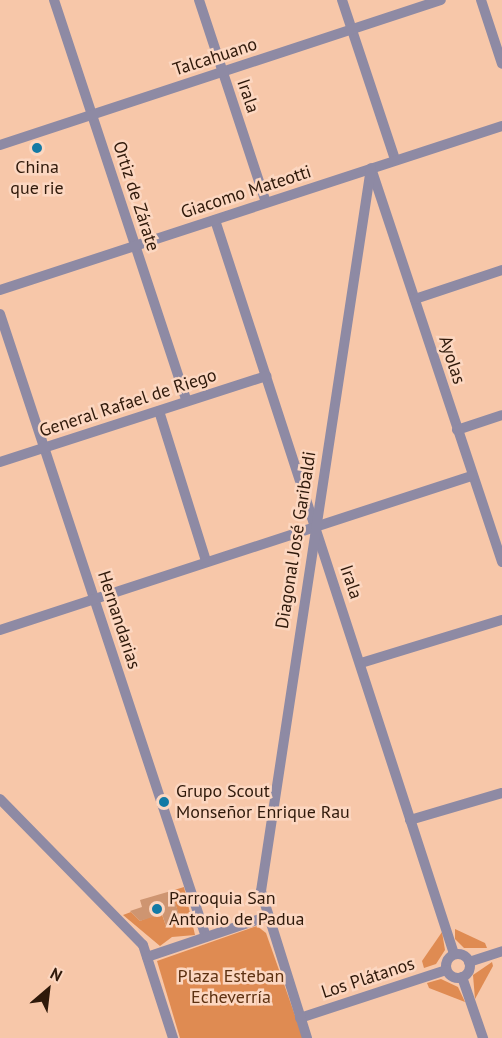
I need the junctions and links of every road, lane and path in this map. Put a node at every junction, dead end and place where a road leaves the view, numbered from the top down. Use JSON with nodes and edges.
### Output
{"nodes":[{"id":1,"x":54,"y":0,"type":"edge"},
{"id":2,"x":199,"y":0,"type":"edge"},
{"id":3,"x":342,"y":0,"type":"edge"},
{"id":4,"x":441,"y":0,"type":"edge"},
{"id":5,"x":481,"y":0,"type":"edge"},
{"id":6,"x":352,"y":29,"type":"junction"},
{"id":7,"x":502,"y":64,"type":"edge"},
{"id":8,"x":222,"y":72,"type":"junction"},
{"id":9,"x":93,"y":115,"type":"junction"},
{"id":10,"x":502,"y":126,"type":"edge"},
{"id":11,"x":0,"y":146,"type":"edge"},
{"id":12,"x":395,"y":159,"type":"junction"},
{"id":13,"x":371,"y":168,"type":"junction"},
{"id":14,"x":266,"y":202,"type":"junction"},
{"id":15,"x":215,"y":220,"type":"junction"},
{"id":16,"x":135,"y":246,"type":"junction"},
{"id":17,"x":502,"y":270,"type":"edge"},
{"id":18,"x":0,"y":290,"type":"edge"},
{"id":19,"x":415,"y":299,"type":"junction"},
{"id":20,"x":0,"y":314,"type":"edge"},
{"id":21,"x":266,"y":376,"type":"junction"},
{"id":22,"x":187,"y":401,"type":"junction"},
{"id":23,"x":159,"y":411,"type":"junction"},
{"id":24,"x":502,"y":415,"type":"edge"},
{"id":25,"x":457,"y":430,"type":"junction"},
{"id":26,"x":43,"y":448,"type":"junction"},
{"id":27,"x":0,"y":462,"type":"edge"},
{"id":28,"x":472,"y":476,"type":"junction"},
{"id":29,"x":314,"y":525,"type":"junction"},
{"id":30,"x":206,"y":561,"type":"junction"},
{"id":31,"x":502,"y":562,"type":"edge"},
{"id":32,"x":95,"y":600,"type":"junction"},
{"id":33,"x":502,"y":620,"type":"edge"},
{"id":34,"x":0,"y":630,"type":"edge"},
{"id":35,"x":361,"y":663,"type":"junction"},
{"id":36,"x":502,"y":793,"type":"edge"},
{"id":37,"x":0,"y":800,"type":"edge"},
{"id":38,"x":410,"y":820,"type":"junction"},
{"id":39,"x":266,"y":917,"type":"junction"},
{"id":40,"x":206,"y":937,"type":"junction"},
{"id":41,"x":502,"y":951,"type":"edge"},
{"id":42,"x":454,"y":954,"type":"junction"},
{"id":43,"x":147,"y":957,"type":"junction"},
{"id":44,"x":469,"y":962,"type":"junction"},
{"id":45,"x":446,"y":970,"type":"junction"},
{"id":46,"x":462,"y":977,"type":"junction"},
{"id":47,"x":300,"y":1018,"type":"junction"},
{"id":48,"x":173,"y":1038,"type":"edge"},
{"id":49,"x":307,"y":1038,"type":"edge"},
{"id":50,"x":483,"y":1038,"type":"edge"}],
"edges":[{"from":1,"to":9,"type":"street","name":"Ortiz de Zárate"},
{"from":2,"to":8,"type":"street","name":"Irala"},
{"from":3,"to":6,"type":"street"},
{"from":4,"to":6,"type":"street","name":"Talcahuano"},
{"from":5,"to":7,"type":"street"},
{"from":6,"to":8,"type":"street","name":"Talcahuano"},
{"from":6,"to":12,"type":"street"},
{"from":8,"to":9,"type":"street","name":"Talcahuano"},
{"from":8,"to":14,"type":"street","name":"Irala"},
{"from":9,"to":11,"type":"street","name":"Talcahuano"},
{"from":9,"to":16,"type":"street","name":"Ortiz de Zárate"},
{"from":10,"to":12,"type":"street","name":"Giacomo Mateotti"},
{"from":12,"to":13,"type":"street","name":"Giacomo Mateotti"},
{"from":13,"to":14,"type":"street","name":"Giacomo Mateotti"},
{"from":13,"to":19,"type":"street","name":"Ayolas"},
{"from":13,"to":29,"type":"street","name":"Diagonal José Garibaldi"},
{"from":14,"to":15,"type":"street","name":"Giacomo Mateotti"},
{"from":15,"to":16,"type":"street","name":"Giacomo Mateotti"},
{"from":15,"to":21,"type":"street","name":"Irala"},
{"from":16,"to":18,"type":"street","name":"Giacomo Mateotti"},
{"from":16,"to":22,"type":"street","name":"Ortiz de Zárate"},
{"from":17,"to":19,"type":"street"},
{"from":19,"to":25,"type":"street","name":"Ayolas"},
{"from":20,"to":26,"type":"street","name":"Hernandarias"},
{"from":21,"to":22,"type":"street","name":"General Rafael de Riego"},
{"from":21,"to":29,"type":"street","name":"Irala"},
{"from":22,"to":23,"type":"street","name":"General Rafael de Riego"},
{"from":23,"to":26,"type":"street","name":"General Rafael de Riego"},
{"from":23,"to":30,"type":"street"},
{"from":24,"to":25,"type":"street"},
{"from":25,"to":28,"type":"street","name":"Ayolas"},
{"from":26,"to":27,"type":"street","name":"General Rafael de Riego"},
{"from":26,"to":32,"type":"street","name":"Hernandarias"},
{"from":28,"to":29,"type":"street"},
{"from":28,"to":31,"type":"street","name":"Ayolas"},
{"from":29,"to":30,"type":"street"},
{"from":29,"to":35,"type":"street","name":"Irala"},
{"from":29,"to":39,"type":"street","name":"Diagonal José Garibaldi"},
{"from":30,"to":32,"type":"street"},
{"from":32,"to":34,"type":"street"},
{"from":32,"to":40,"type":"street","name":"Hernandarias"},
{"from":33,"to":35,"type":"street"},
{"from":35,"to":38,"type":"street","name":"Irala"},
{"from":36,"to":38,"type":"street"},
{"from":37,"to":43,"type":"street"},
{"from":38,"to":42,"type":"street","name":"Irala"},
{"from":39,"to":40,"type":"street"},
{"from":39,"to":47,"type":"street"},
{"from":40,"to":43,"type":"street"},
{"from":41,"to":44,"type":"street"},
{"from":42,"to":44,"type":"street"},
{"from":42,"to":45,"type":"street"},
{"from":43,"to":48,"type":"street"},
{"from":44,"to":46,"type":"street"},
{"from":45,"to":46,"type":"street"},
{"from":45,"to":47,"type":"street","name":"Los Plátanos"},
{"from":46,"to":50,"type":"street"},
{"from":47,"to":49,"type":"street"}]}
